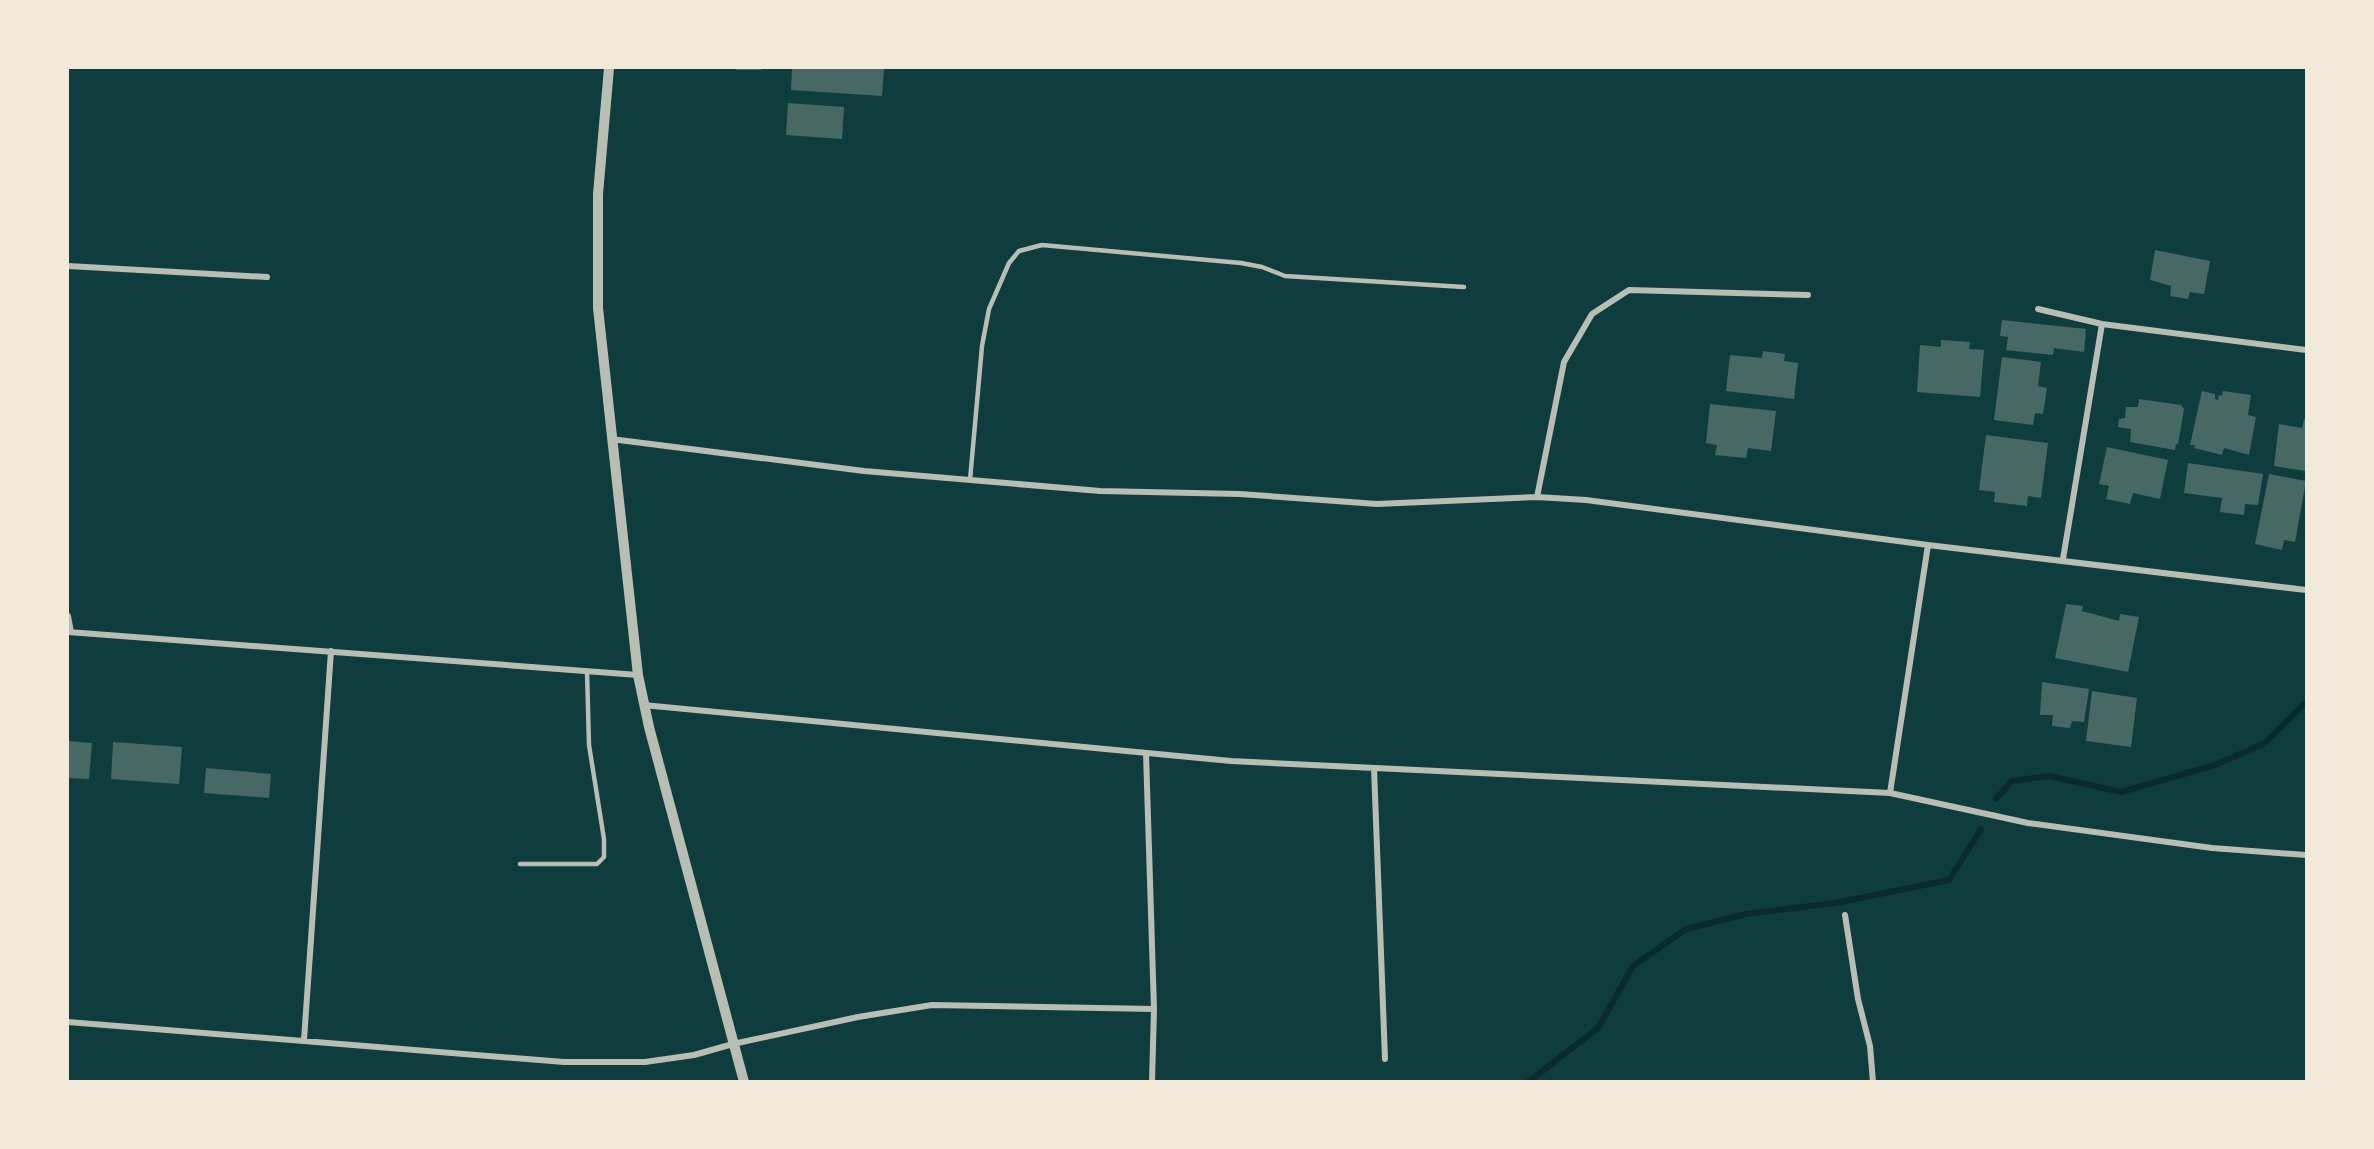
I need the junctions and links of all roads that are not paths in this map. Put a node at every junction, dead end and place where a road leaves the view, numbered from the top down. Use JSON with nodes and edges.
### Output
{"nodes":[{"id":1,"x":609,"y":68,"type":"edge"},
{"id":2,"x":68,"y":266,"type":"edge"},
{"id":3,"x":267,"y":277,"type":"dead end"},
{"id":4,"x":1464,"y":287,"type":"dead end"},
{"id":5,"x":1808,"y":295,"type":"dead end"},
{"id":6,"x":2038,"y":309,"type":"dead end"},
{"id":7,"x":2102,"y":324,"type":"junction"},
{"id":8,"x":2307,"y":350,"type":"edge"},
{"id":9,"x":611,"y":439,"type":"junction"},
{"id":10,"x":970,"y":480,"type":"junction"},
{"id":11,"x":1537,"y":497,"type":"junction"},
{"id":12,"x":1928,"y":545,"type":"junction"},
{"id":13,"x":2063,"y":559,"type":"junction"},
{"id":14,"x":2307,"y":590,"type":"edge"},
{"id":15,"x":68,"y":616,"type":"edge"},
{"id":16,"x":69,"y":632,"type":"edge"},
{"id":17,"x":331,"y":651,"type":"junction"},
{"id":18,"x":587,"y":671,"type":"junction"},
{"id":19,"x":638,"y":675,"type":"junction"},
{"id":20,"x":643,"y":705,"type":"junction"},
{"id":21,"x":1146,"y":753,"type":"junction"},
{"id":22,"x":1374,"y":768,"type":"junction"},
{"id":23,"x":1890,"y":793,"type":"junction"},
{"id":24,"x":2307,"y":855,"type":"edge"},
{"id":25,"x":520,"y":864,"type":"dead end"},
{"id":26,"x":1845,"y":915,"type":"dead end"},
{"id":27,"x":1154,"y":1009,"type":"junction"},
{"id":28,"x":68,"y":1022,"type":"edge"},
{"id":29,"x":304,"y":1040,"type":"junction"},
{"id":30,"x":733,"y":1044,"type":"junction"},
{"id":31,"x":1385,"y":1059,"type":"dead end"},
{"id":32,"x":744,"y":1082,"type":"edge"},
{"id":33,"x":1152,"y":1082,"type":"edge"},
{"id":34,"x":1873,"y":1082,"type":"edge"}],
"edges":[{"from":1,"to":9,"type":"street"},
{"from":2,"to":3,"type":"street"},
{"from":4,"to":10,"type":"lane"},
{"from":5,"to":11,"type":"street"},
{"from":6,"to":7,"type":"street"},
{"from":7,"to":8,"type":"street"},
{"from":7,"to":13,"type":"street"},
{"from":9,"to":10,"type":"street"},
{"from":9,"to":19,"type":"street"},
{"from":10,"to":11,"type":"street"},
{"from":11,"to":12,"type":"street"},
{"from":12,"to":13,"type":"street"},
{"from":12,"to":23,"type":"street"},
{"from":13,"to":14,"type":"street"},
{"from":15,"to":16,"type":"street"},
{"from":16,"to":17,"type":"street"},
{"from":17,"to":18,"type":"street"},
{"from":17,"to":29,"type":"street"},
{"from":18,"to":19,"type":"street"},
{"from":18,"to":25,"type":"lane"},
{"from":19,"to":20,"type":"street"},
{"from":20,"to":21,"type":"street"},
{"from":20,"to":30,"type":"street"},
{"from":21,"to":22,"type":"street"},
{"from":21,"to":27,"type":"street"},
{"from":22,"to":23,"type":"street"},
{"from":22,"to":31,"type":"street"},
{"from":23,"to":24,"type":"street"},
{"from":26,"to":34,"type":"street"},
{"from":27,"to":30,"type":"street"},
{"from":27,"to":33,"type":"street"},
{"from":28,"to":29,"type":"street"},
{"from":29,"to":30,"type":"street"},
{"from":30,"to":32,"type":"street"}]}
